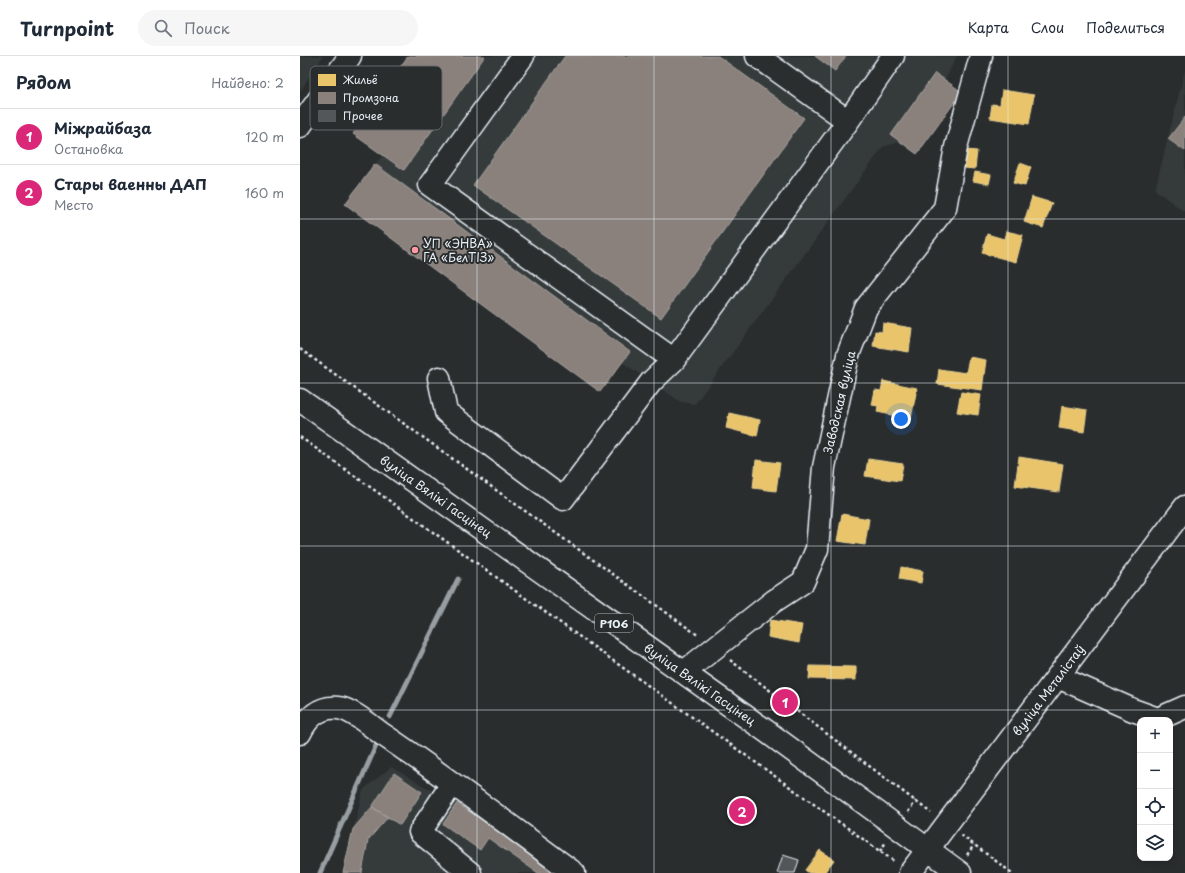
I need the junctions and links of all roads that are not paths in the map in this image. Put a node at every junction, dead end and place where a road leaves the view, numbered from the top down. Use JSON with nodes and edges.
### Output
{"nodes":[{"id":1,"x":350,"y":56,"type":"edge"},
{"id":2,"x":523,"y":56,"type":"edge"},
{"id":3,"x":758,"y":56,"type":"edge"},
{"id":4,"x":894,"y":56,"type":"edge"},
{"id":5,"x":980,"y":56,"type":"edge"},
{"id":6,"x":343,"y":66,"type":"edge"},
{"id":7,"x":310,"y":112,"type":"edge"},
{"id":8,"x":848,"y":121,"type":"junction"},
{"id":9,"x":300,"y":126,"type":"edge"},
{"id":10,"x":674,"y":360,"type":"junction"},
{"id":11,"x":439,"y":378,"type":"dead end"},
{"id":12,"x":300,"y":400,"type":"edge"},
{"id":13,"x":1185,"y":507,"type":"edge"},
{"id":14,"x":684,"y":672,"type":"junction"},
{"id":15,"x":1058,"y":677,"type":"junction"},
{"id":16,"x":1185,"y":708,"type":"edge"},
{"id":17,"x":300,"y":733,"type":"edge"},
{"id":18,"x":452,"y":784,"type":"junction"},
{"id":19,"x":927,"y":848,"type":"junction"},
{"id":20,"x":470,"y":873,"type":"edge"},
{"id":21,"x":574,"y":873,"type":"edge"},
{"id":22,"x":910,"y":873,"type":"edge"},
{"id":23,"x":960,"y":873,"type":"edge"}],
"edges":[{"from":1,"to":6,"type":"street"},
{"from":2,"to":10,"type":"street"},
{"from":3,"to":8,"type":"street"},
{"from":4,"to":8,"type":"street"},
{"from":5,"to":14,"type":"street","name":"Заводская вуліца"},
{"from":7,"to":9,"type":"street"},
{"from":8,"to":10,"type":"street"},
{"from":10,"to":11,"type":"street"},
{"from":12,"to":14,"type":"street","name":"вуліца Вялікі Гасцінец","number":"Р106"},
{"from":13,"to":15,"type":"street","name":"вуліца Металістаў"},
{"from":14,"to":19,"type":"street","name":"вуліца Вялікі Гасцінец","number":"Р106"},
{"from":15,"to":16,"type":"street"},
{"from":15,"to":19,"type":"street","name":"вуліца Металістаў"},
{"from":17,"to":18,"type":"street"},
{"from":18,"to":20,"type":"street"},
{"from":18,"to":21,"type":"street"},
{"from":19,"to":22,"type":"street","name":"вуліца Металістаў"},
{"from":19,"to":23,"type":"street","name":"вуліца Вялікі Гасцінец","number":"Р106"}]}
